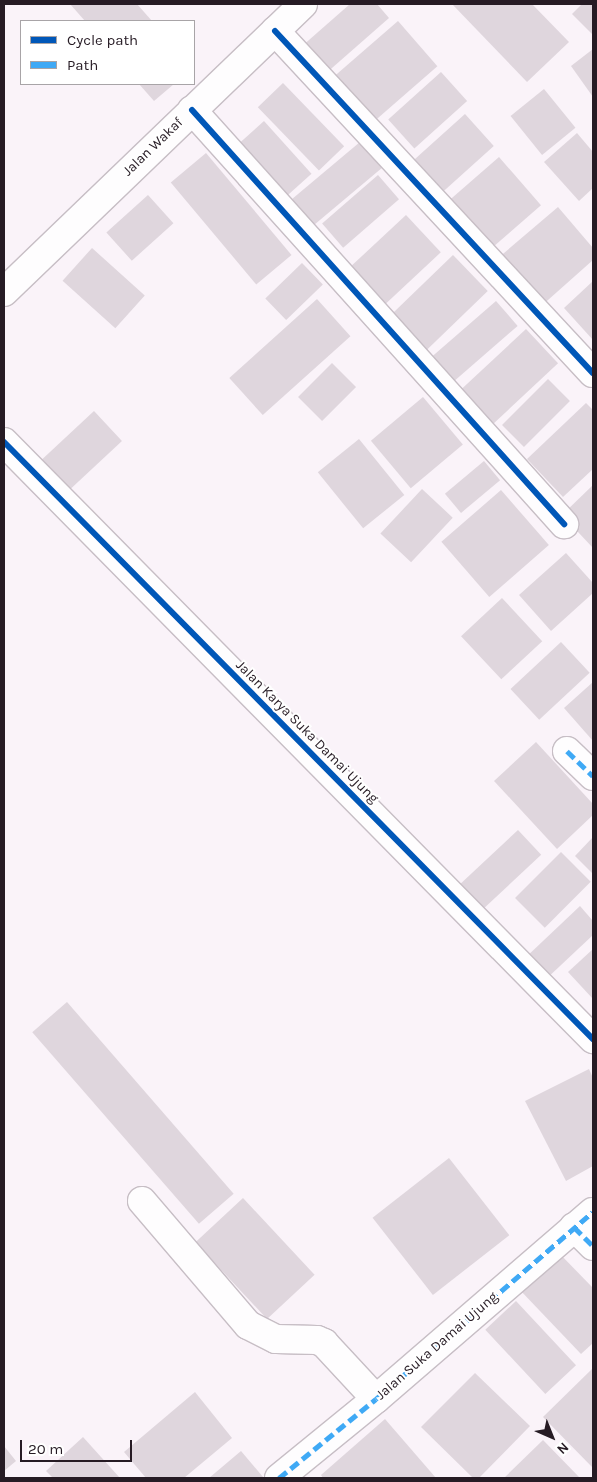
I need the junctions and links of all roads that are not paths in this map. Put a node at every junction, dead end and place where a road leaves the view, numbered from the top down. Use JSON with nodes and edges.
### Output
{"nodes":[{"id":1,"x":303,"y":4,"type":"edge"},
{"id":2,"x":275,"y":31,"type":"junction"},
{"id":3,"x":192,"y":110,"type":"junction"},
{"id":4,"x":4,"y":292,"type":"edge"},
{"id":5,"x":593,"y":373,"type":"edge"},
{"id":6,"x":4,"y":442,"type":"edge"},
{"id":7,"x":564,"y":524,"type":"dead end"},
{"id":8,"x":567,"y":751,"type":"dead end"},
{"id":9,"x":593,"y":776,"type":"edge"},
{"id":10,"x":593,"y":1039,"type":"edge"},
{"id":11,"x":142,"y":1201,"type":"dead end"},
{"id":12,"x":584,"y":1219,"type":"edge"},
{"id":13,"x":593,"y":1246,"type":"edge"},
{"id":14,"x":376,"y":1399,"type":"junction"},
{"id":15,"x":279,"y":1478,"type":"edge"}],
"edges":[{"from":1,"to":2,"type":"street","name":"Jalan Wakaf"},
{"from":2,"to":3,"type":"street","name":"Jalan Wakaf"},
{"from":2,"to":5,"type":"street"},
{"from":3,"to":4,"type":"street","name":"Jalan Wakaf"},
{"from":3,"to":7,"type":"street"},
{"from":6,"to":10,"type":"street","name":"Jalan Karya Suka Damai Ujung"},
{"from":8,"to":9,"type":"street"},
{"from":11,"to":14,"type":"street"},
{"from":12,"to":13,"type":"street"},
{"from":12,"to":14,"type":"street","name":"Jalan Suka Damai Ujung"},
{"from":14,"to":15,"type":"street","name":"Jalan Suka Damai Ujung"}]}
